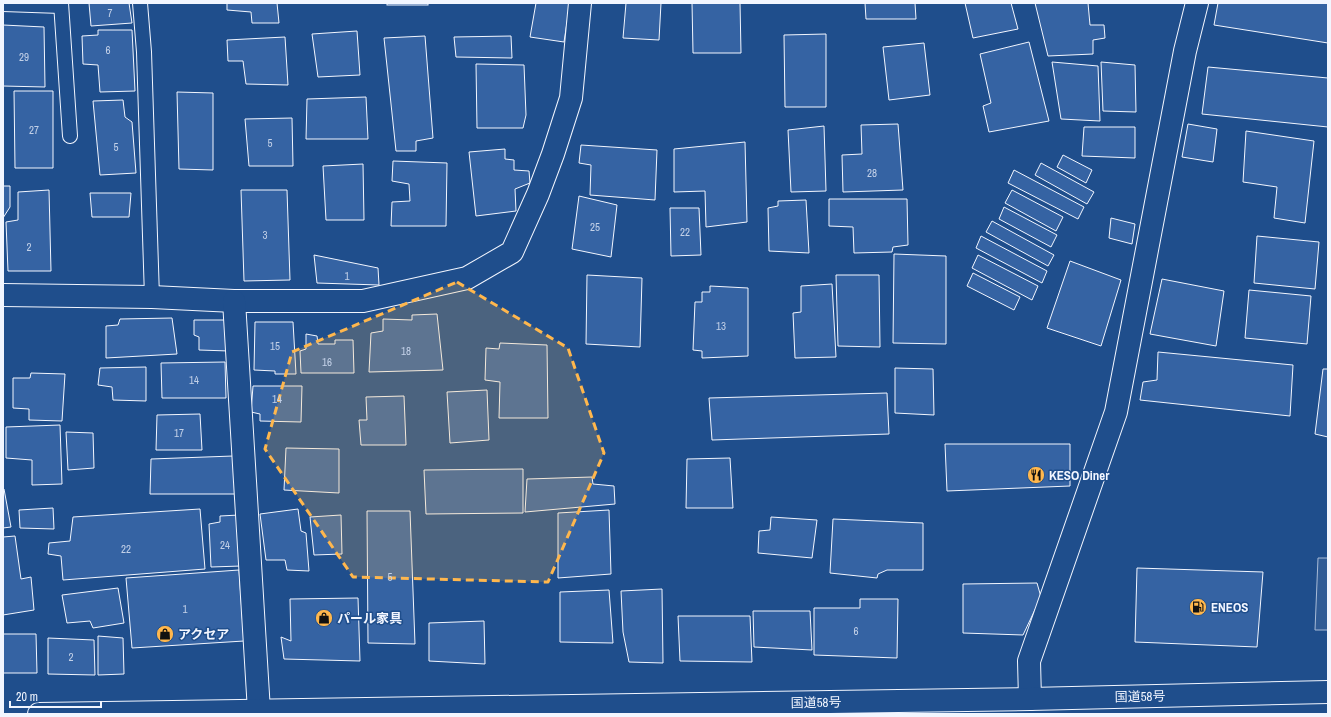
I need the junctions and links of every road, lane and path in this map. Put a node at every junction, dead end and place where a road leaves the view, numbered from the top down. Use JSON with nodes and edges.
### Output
{"nodes":[{"id":1,"x":140,"y":3,"type":"edge"},
{"id":2,"x":580,"y":3,"type":"edge"},
{"id":3,"x":1197,"y":3,"type":"edge"},
{"id":4,"x":3,"y":4,"type":"edge"},
{"id":5,"x":61,"y":4,"type":"edge"},
{"id":6,"x":70,"y":136,"type":"dead end"},
{"id":7,"x":3,"y":295,"type":"edge"},
{"id":8,"x":152,"y":297,"type":"junction"},
{"id":9,"x":234,"y":301,"type":"junction"},
{"id":10,"x":1328,"y":692,"type":"edge"},
{"id":11,"x":1030,"y":699,"type":"junction"},
{"id":12,"x":259,"y":711,"type":"junction"},
{"id":13,"x":39,"y":714,"type":"edge"}],
"edges":[{"from":1,"to":8,"type":"lane"},
{"from":2,"to":9,"type":"main road"},
{"from":3,"to":11,"type":"main road"},
{"from":4,"to":5,"type":"lane"},
{"from":5,"to":6,"type":"lane"},
{"from":7,"to":8,"type":"main road"},
{"from":8,"to":9,"type":"main road"},
{"from":9,"to":12,"type":"main road"},
{"from":10,"to":11,"type":"main road","name":"国道58号"},
{"from":11,"to":12,"type":"main road","name":"国道58号"},
{"from":12,"to":13,"type":"main road","name":"国道58号"}]}
